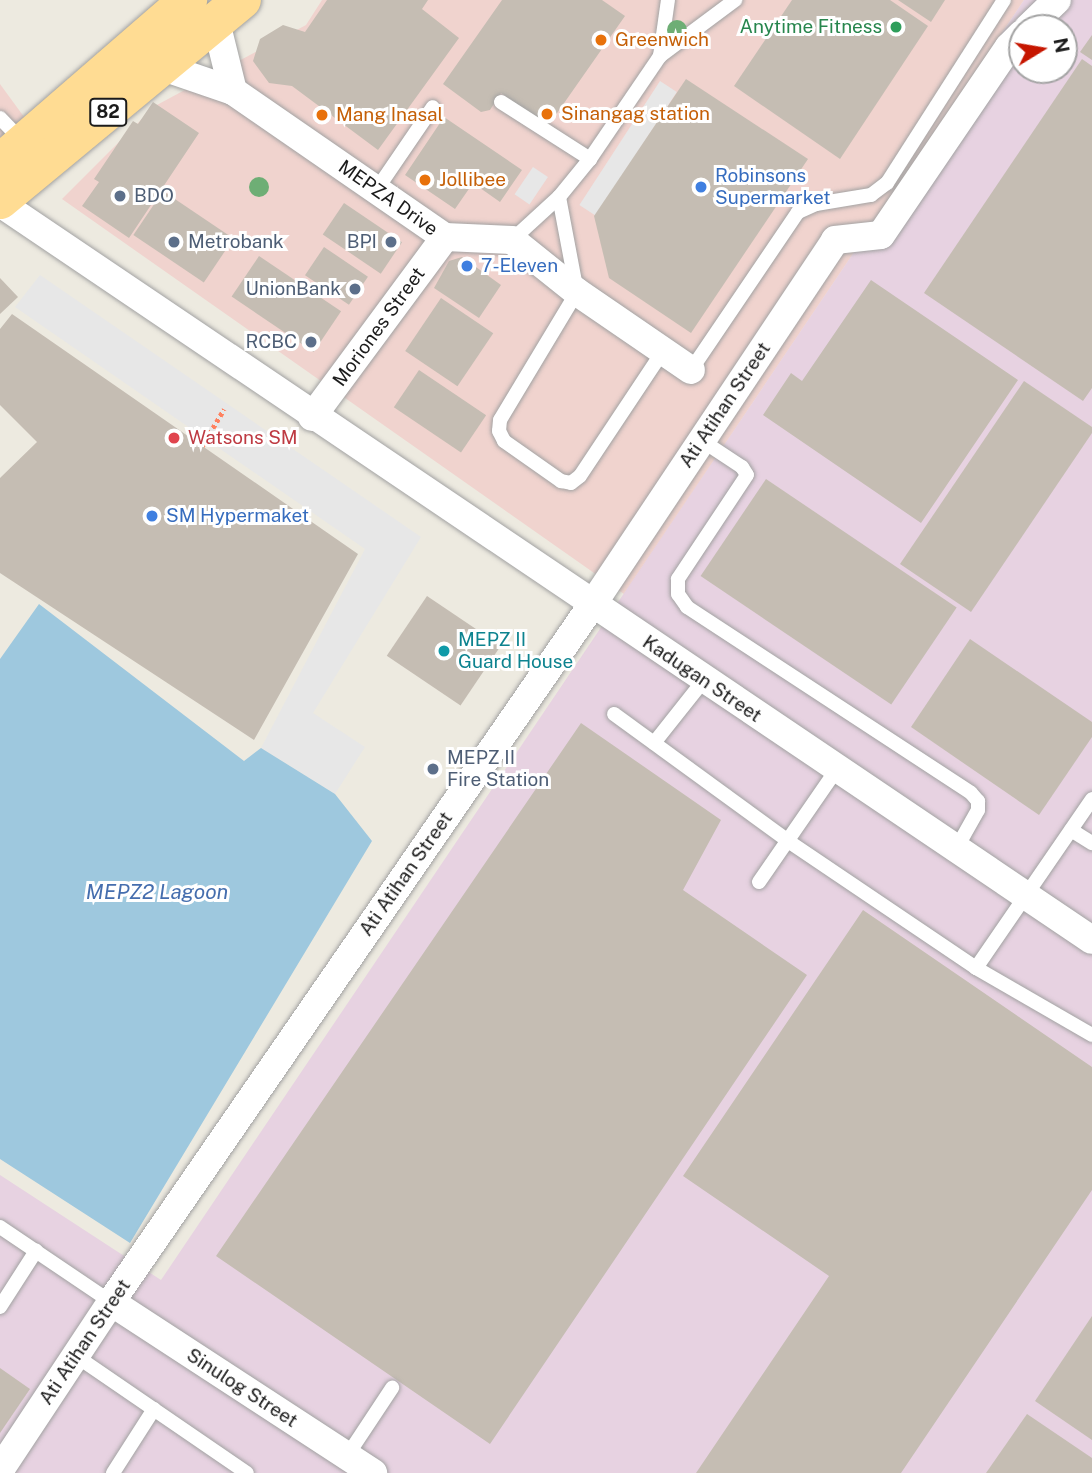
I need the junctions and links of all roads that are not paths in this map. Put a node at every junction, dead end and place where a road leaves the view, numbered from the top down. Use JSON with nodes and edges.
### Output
{"nodes":[{"id":1,"x":668,"y":0,"type":"edge"},
{"id":2,"x":735,"y":0,"type":"edge"},
{"id":3,"x":1004,"y":0,"type":"edge"},
{"id":4,"x":1057,"y":0,"type":"edge"},
{"id":5,"x":215,"y":7,"type":"edge"},
{"id":6,"x":1042,"y":14,"type":"edge"},
{"id":7,"x":1008,"y":48,"type":"edge"},
{"id":8,"x":660,"y":56,"type":"junction"},
{"id":9,"x":163,"y":67,"type":"junction"},
{"id":10,"x":233,"y":91,"type":"junction"},
{"id":11,"x":501,"y":102,"type":"dead end"},
{"id":12,"x":433,"y":107,"type":"dead end"},
{"id":13,"x":8,"y":141,"type":"edge"},
{"id":14,"x":590,"y":159,"type":"junction"},
{"id":15,"x":377,"y":189,"type":"junction"},
{"id":16,"x":559,"y":197,"type":"junction"},
{"id":17,"x":0,"y":201,"type":"edge"},
{"id":18,"x":444,"y":237,"type":"junction"},
{"id":19,"x":512,"y":240,"type":"junction"},
{"id":20,"x":577,"y":292,"type":"junction"},
{"id":21,"x":663,"y":351,"type":"junction"},
{"id":22,"x":691,"y":370,"type":"joint"},
{"id":23,"x":312,"y":417,"type":"junction"},
{"id":24,"x":701,"y":440,"type":"junction"},
{"id":25,"x":592,"y":605,"type":"junction"},
{"id":26,"x":704,"y":680,"type":"junction"},
{"id":27,"x":614,"y":714,"type":"dead end"},
{"id":28,"x":654,"y":743,"type":"junction"},
{"id":29,"x":837,"y":769,"type":"junction"},
{"id":30,"x":1092,"y":799,"type":"edge"},
{"id":31,"x":1071,"y":830,"type":"junction"},
{"id":32,"x":788,"y":841,"type":"junction"},
{"id":33,"x":1092,"y":843,"type":"edge"},
{"id":34,"x":956,"y":849,"type":"junction"},
{"id":35,"x":760,"y":883,"type":"dead end"},
{"id":36,"x":1027,"y":896,"type":"junction"},
{"id":37,"x":1092,"y":940,"type":"edge"},
{"id":38,"x":976,"y":968,"type":"junction"},
{"id":39,"x":1092,"y":1035,"type":"edge"},
{"id":40,"x":0,"y":1227,"type":"edge"},
{"id":41,"x":36,"y":1251,"type":"junction"},
{"id":42,"x":111,"y":1302,"type":"junction"},
{"id":43,"x":0,"y":1307,"type":"edge"},
{"id":44,"x":76,"y":1356,"type":"junction"},
{"id":45,"x":391,"y":1388,"type":"dead end"},
{"id":46,"x":154,"y":1409,"type":"junction"},
{"id":47,"x":346,"y":1456,"type":"junction"},
{"id":48,"x":0,"y":1470,"type":"edge"},
{"id":49,"x":113,"y":1473,"type":"edge"},
{"id":50,"x":247,"y":1473,"type":"edge"},
{"id":51,"x":373,"y":1473,"type":"edge"}],
"edges":[{"from":1,"to":8,"type":"lane"},
{"from":2,"to":8,"type":"lane"},
{"from":3,"to":22,"type":"lane"},
{"from":4,"to":6,"type":"street"},
{"from":5,"to":9,"type":"main road","number":"82"},
{"from":5,"to":10,"type":"street"},
{"from":5,"to":13,"type":"main road","number":"82"},
{"from":7,"to":24,"type":"street","name":"Ati Atihan Street"},
{"from":8,"to":14,"type":"lane"},
{"from":9,"to":10,"type":"street","name":"MEPZA Drive"},
{"from":9,"to":17,"type":"main road","number":"82"},
{"from":10,"to":15,"type":"street","name":"MEPZA Drive"},
{"from":11,"to":14,"type":"lane"},
{"from":12,"to":15,"type":"lane"},
{"from":14,"to":16,"type":"lane"},
{"from":15,"to":18,"type":"street","name":"MEPZA Drive"},
{"from":16,"to":19,"type":"lane"},
{"from":16,"to":20,"type":"lane"},
{"from":17,"to":23,"type":"street"},
{"from":18,"to":19,"type":"street","name":"MEPZA Drive"},
{"from":18,"to":23,"type":"street","name":"Moriones Street"},
{"from":19,"to":20,"type":"street"},
{"from":20,"to":21,"type":"street"},
{"from":20,"to":21,"type":"lane"},
{"from":21,"to":22,"type":"street"},
{"from":23,"to":25,"type":"street","name":"Kadugan Street"},
{"from":24,"to":25,"type":"street","name":"Ati Atihan Street"},
{"from":24,"to":34,"type":"lane"},
{"from":25,"to":26,"type":"street","name":"Kadugan Street"},
{"from":25,"to":42,"type":"street","name":"Ati Atihan Street"},
{"from":26,"to":28,"type":"lane"},
{"from":26,"to":29,"type":"street","name":"Kadugan Street"},
{"from":27,"to":28,"type":"lane"},
{"from":28,"to":32,"type":"lane"},
{"from":29,"to":32,"type":"lane"},
{"from":29,"to":34,"type":"street","name":"Kadugan Street"},
{"from":30,"to":31,"type":"lane"},
{"from":31,"to":33,"type":"lane"},
{"from":31,"to":36,"type":"lane"},
{"from":32,"to":35,"type":"lane"},
{"from":32,"to":38,"type":"lane"},
{"from":34,"to":36,"type":"street","name":"Kadugan Street"},
{"from":36,"to":37,"type":"street","name":"Kadugan Street"},
{"from":36,"to":38,"type":"lane"},
{"from":38,"to":39,"type":"lane"},
{"from":40,"to":41,"type":"lane"},
{"from":41,"to":42,"type":"lane"},
{"from":41,"to":43,"type":"lane"},
{"from":42,"to":44,"type":"street","name":"Ati Atihan Street"},
{"from":42,"to":47,"type":"street","name":"Sinulog Street"},
{"from":44,"to":46,"type":"lane"},
{"from":44,"to":48,"type":"street","name":"Ati Atihan Street"},
{"from":45,"to":47,"type":"lane"},
{"from":46,"to":49,"type":"lane"},
{"from":46,"to":50,"type":"lane"},
{"from":47,"to":51,"type":"street","name":"Sinulog Street"}]}
